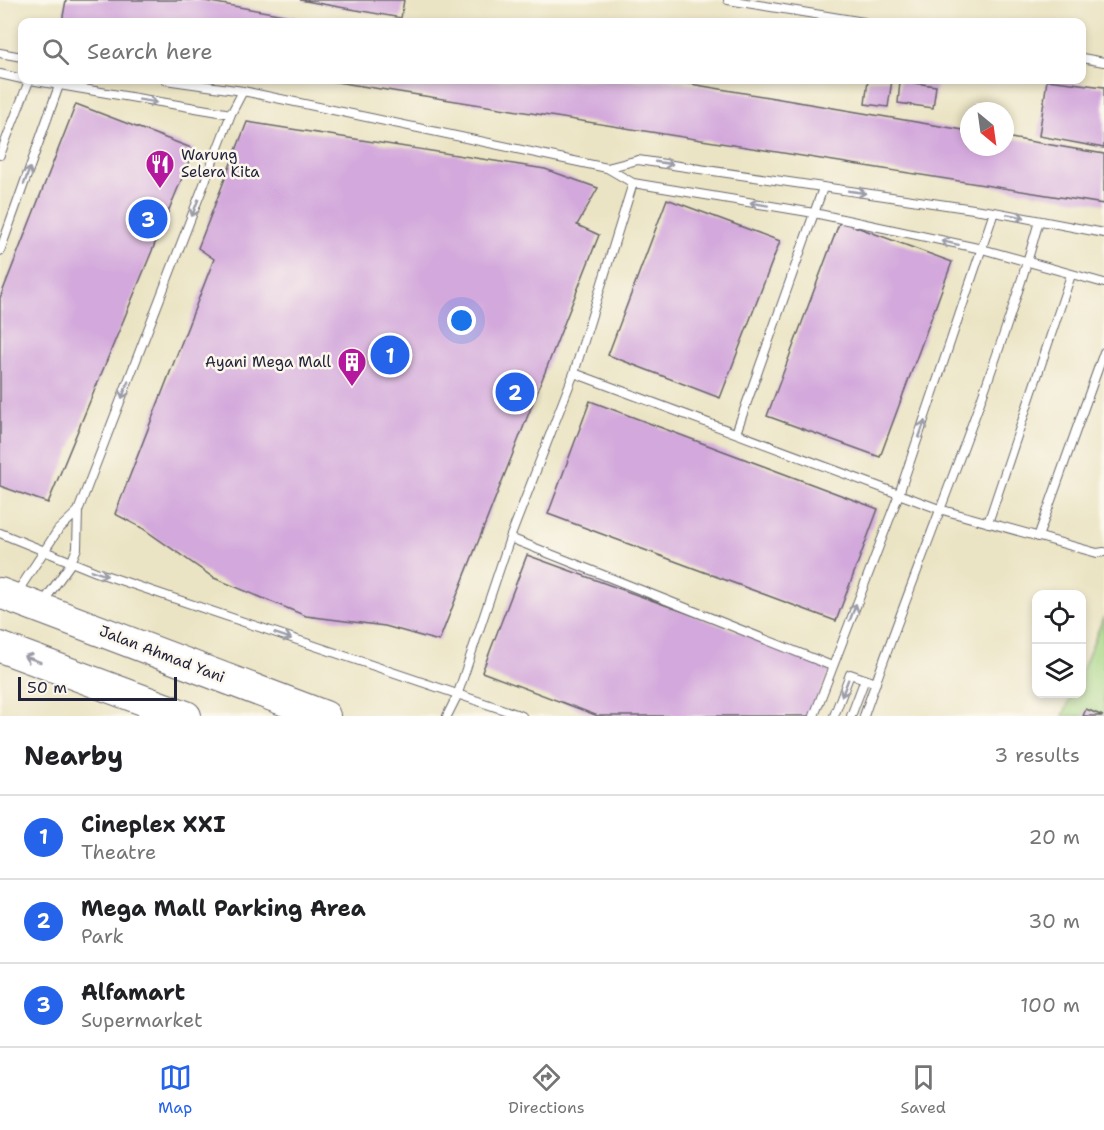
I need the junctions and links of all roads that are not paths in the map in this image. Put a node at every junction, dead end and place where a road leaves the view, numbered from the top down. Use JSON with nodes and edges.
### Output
{"nodes":[{"id":1,"x":728,"y":0,"type":"edge"},
{"id":2,"x":839,"y":18,"type":"edge"},
{"id":3,"x":0,"y":53,"type":"edge"},
{"id":4,"x":18,"y":56,"type":"edge"},
{"id":5,"x":1086,"y":59,"type":"edge"},
{"id":6,"x":1104,"y":62,"type":"edge"},
{"id":7,"x":0,"y":74,"type":"edge"},
{"id":8,"x":18,"y":78,"type":"edge"},
{"id":9,"x":25,"y":84,"type":"edge"},
{"id":10,"x":60,"y":84,"type":"edge"},
{"id":11,"x":66,"y":84,"type":"edge"},
{"id":12,"x":191,"y":84,"type":"edge"},
{"id":13,"x":243,"y":92,"type":"junction"},
{"id":14,"x":231,"y":114,"type":"junction"},
{"id":15,"x":0,"y":155,"type":"edge"},
{"id":16,"x":608,"y":168,"type":"junction"},
{"id":17,"x":633,"y":183,"type":"junction"},
{"id":18,"x":823,"y":188,"type":"junction"},
{"id":19,"x":994,"y":212,"type":"junction"},
{"id":20,"x":814,"y":213,"type":"junction"},
{"id":21,"x":1039,"y":220,"type":"junction"},
{"id":22,"x":1104,"y":233,"type":"edge"},
{"id":23,"x":2,"y":237,"type":"edge"},
{"id":24,"x":982,"y":249,"type":"junction"},
{"id":25,"x":0,"y":251,"type":"edge"},
{"id":26,"x":1027,"y":264,"type":"junction"},
{"id":27,"x":1071,"y":275,"type":"junction"},
{"id":28,"x":1104,"y":284,"type":"edge"},
{"id":29,"x":1104,"y":352,"type":"edge"},
{"id":30,"x":573,"y":373,"type":"junction"},
{"id":31,"x":736,"y":433,"type":"junction"},
{"id":32,"x":899,"y":494,"type":"junction"},
{"id":33,"x":939,"y":509,"type":"junction"},
{"id":34,"x":78,"y":511,"type":"junction"},
{"id":35,"x":988,"y":523,"type":"junction"},
{"id":36,"x":0,"y":533,"type":"edge"},
{"id":37,"x":1038,"y":537,"type":"junction"},
{"id":38,"x":510,"y":538,"type":"junction"},
{"id":39,"x":44,"y":551,"type":"junction"},
{"id":40,"x":1104,"y":552,"type":"edge"},
{"id":41,"x":71,"y":563,"type":"junction"},
{"id":42,"x":18,"y":599,"type":"edge"},
{"id":43,"x":0,"y":647,"type":"edge"},
{"id":44,"x":832,"y":666,"type":"junction"},
{"id":45,"x":865,"y":679,"type":"junction"},
{"id":46,"x":876,"y":682,"type":"junction"},
{"id":47,"x":457,"y":696,"type":"junction"},
{"id":48,"x":186,"y":716,"type":"edge"},
{"id":49,"x":325,"y":716,"type":"edge"},
{"id":50,"x":447,"y":716,"type":"edge"},
{"id":51,"x":522,"y":716,"type":"edge"},
{"id":52,"x":814,"y":716,"type":"edge"},
{"id":53,"x":834,"y":716,"type":"edge"},
{"id":54,"x":851,"y":716,"type":"edge"},
{"id":55,"x":864,"y":716,"type":"edge"}],
"edges":[{"from":1,"to":2,"type":"lane"},
{"from":3,"to":4,"type":"lane"},
{"from":5,"to":6,"type":"lane"},
{"from":7,"to":8,"type":"lane"},
{"from":9,"to":15,"type":"lane"},
{"from":23,"to":10,"type":"lane","one_way":true},
{"from":11,"to":14,"type":"lane","one_way":true},
{"from":12,"to":13,"type":"lane"},
{"from":13,"to":14,"type":"lane"},
{"from":13,"to":16,"type":"lane"},
{"from":14,"to":34,"type":"lane","one_way":true},
{"from":16,"to":17,"type":"lane"},
{"from":16,"to":18,"type":"lane","one_way":true},
{"from":20,"to":17,"type":"lane","one_way":true},
{"from":17,"to":30,"type":"lane"},
{"from":18,"to":19,"type":"lane","one_way":true},
{"from":18,"to":20,"type":"lane"},
{"from":19,"to":21,"type":"lane","one_way":true},
{"from":19,"to":24,"type":"lane"},
{"from":24,"to":20,"type":"lane","one_way":true},
{"from":20,"to":31,"type":"lane"},
{"from":21,"to":22,"type":"lane"},
{"from":21,"to":26,"type":"lane"},
{"from":23,"to":25,"type":"lane"},
{"from":24,"to":26,"type":"lane"},
{"from":32,"to":24,"type":"lane","one_way":true},
{"from":26,"to":27,"type":"lane"},
{"from":26,"to":33,"type":"lane"},
{"from":27,"to":28,"type":"lane"},
{"from":27,"to":35,"type":"lane"},
{"from":29,"to":37,"type":"lane"},
{"from":30,"to":31,"type":"lane"},
{"from":30,"to":38,"type":"lane"},
{"from":31,"to":32,"type":"lane"},
{"from":32,"to":33,"type":"lane"},
{"from":44,"to":32,"type":"lane","one_way":true},
{"from":33,"to":35,"type":"lane"},
{"from":33,"to":46,"type":"lane"},
{"from":34,"to":39,"type":"lane"},
{"from":34,"to":41,"type":"lane"},
{"from":35,"to":37,"type":"lane"},
{"from":36,"to":39,"type":"lane"},
{"from":37,"to":40,"type":"lane"},
{"from":38,"to":44,"type":"lane"},
{"from":38,"to":47,"type":"lane"},
{"from":39,"to":41,"type":"lane"},
{"from":39,"to":42,"type":"lane"},
{"from":41,"to":42,"type":"lane"},
{"from":41,"to":47,"type":"lane","one_way":true},
{"from":42,"to":49,"type":"highway","name":"Jalan Ahmad Yani"},
{"from":48,"to":43,"type":"highway","one_way":true},
{"from":44,"to":52,"type":"lane"},
{"from":45,"to":46,"type":"lane"},
{"from":45,"to":53,"type":"lane","one_way":true},
{"from":45,"to":54,"type":"lane"},
{"from":46,"to":55,"type":"lane"},
{"from":47,"to":50,"type":"lane"},
{"from":47,"to":51,"type":"lane"}]}
